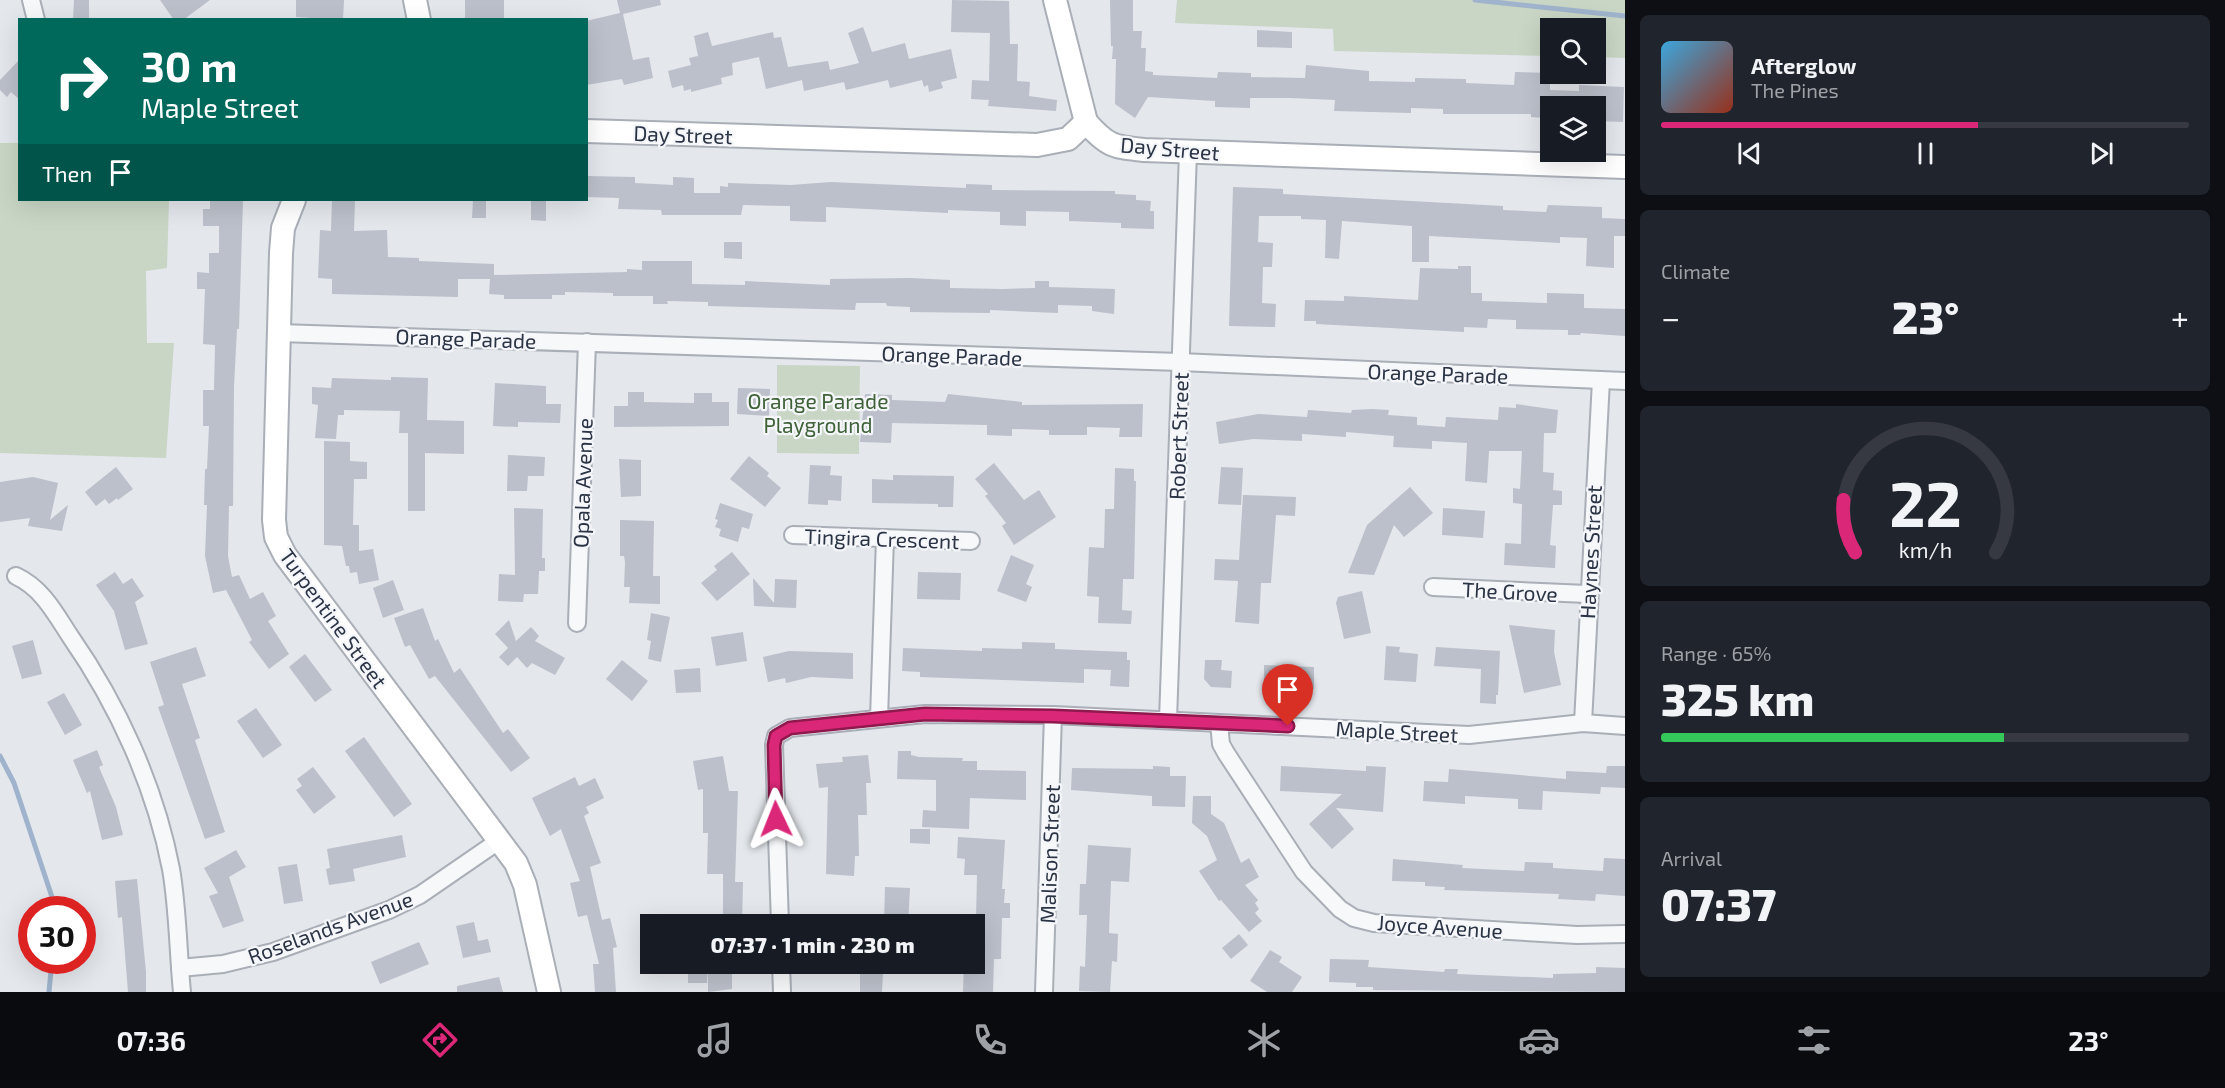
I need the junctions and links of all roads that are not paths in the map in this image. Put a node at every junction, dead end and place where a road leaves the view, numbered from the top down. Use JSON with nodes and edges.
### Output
{"nodes":[{"id":1,"x":31,"y":0,"type":"edge"},
{"id":2,"x":415,"y":0,"type":"edge"},
{"id":3,"x":1055,"y":0,"type":"edge"},
{"id":4,"x":36,"y":18,"type":"edge"},
{"id":5,"x":419,"y":18,"type":"edge"},
{"id":6,"x":1086,"y":122,"type":"junction"},
{"id":7,"x":588,"y":131,"type":"edge"},
{"id":8,"x":1188,"y":152,"type":"junction"},
{"id":9,"x":1625,"y":167,"type":"edge"},
{"id":10,"x":294,"y":201,"type":"edge"},
{"id":11,"x":279,"y":333,"type":"junction"},
{"id":12,"x":587,"y":342,"type":"junction"},
{"id":13,"x":1180,"y":362,"type":"junction"},
{"id":14,"x":1601,"y":380,"type":"junction"},
{"id":15,"x":1625,"y":381,"type":"edge"},
{"id":16,"x":793,"y":535,"type":"dead end"},
{"id":17,"x":885,"y":538,"type":"junction"},
{"id":18,"x":971,"y":541,"type":"dead end"},
{"id":19,"x":16,"y":576,"type":"dead end"},
{"id":20,"x":1433,"y":587,"type":"dead end"},
{"id":21,"x":1587,"y":594,"type":"junction"},
{"id":22,"x":577,"y":623,"type":"dead end"},
{"id":23,"x":1053,"y":716,"type":"junction"},
{"id":24,"x":879,"y":718,"type":"junction"},
{"id":25,"x":1168,"y":720,"type":"junction"},
{"id":26,"x":1219,"y":723,"type":"junction"},
{"id":27,"x":1583,"y":723,"type":"junction"},
{"id":28,"x":1625,"y":726,"type":"edge"},
{"id":29,"x":500,"y":840,"type":"junction"},
{"id":30,"x":780,"y":914,"type":"edge"},
{"id":31,"x":1625,"y":934,"type":"edge"},
{"id":32,"x":180,"y":968,"type":"junction"},
{"id":33,"x":781,"y":974,"type":"edge"},
{"id":34,"x":182,"y":992,"type":"edge"},
{"id":35,"x":549,"y":992,"type":"edge"},
{"id":36,"x":782,"y":992,"type":"edge"},
{"id":37,"x":1044,"y":992,"type":"edge"}],
"edges":[{"from":1,"to":4,"type":"street"},
{"from":2,"to":5,"type":"street"},
{"from":3,"to":6,"type":"street"},
{"from":6,"to":7,"type":"street","name":"Day Street"},
{"from":6,"to":8,"type":"street","name":"Day Street"},
{"from":8,"to":9,"type":"street","name":"Day Street"},
{"from":8,"to":13,"type":"street","name":"Robert Street"},
{"from":10,"to":11,"type":"street","name":"Turpentine Street"},
{"from":11,"to":12,"type":"street","name":"Orange Parade"},
{"from":11,"to":29,"type":"street","name":"Turpentine Street"},
{"from":12,"to":13,"type":"street","name":"Orange Parade"},
{"from":12,"to":22,"type":"street","name":"Opala Avenue"},
{"from":13,"to":14,"type":"street","name":"Orange Parade"},
{"from":13,"to":25,"type":"street","name":"Robert Street"},
{"from":14,"to":15,"type":"street","name":"Orange Parade"},
{"from":14,"to":21,"type":"street","name":"Haynes Street"},
{"from":16,"to":17,"type":"street","name":"Tingira Crescent"},
{"from":17,"to":18,"type":"street","name":"Tingira Crescent"},
{"from":17,"to":24,"type":"street"},
{"from":19,"to":32,"type":"street"},
{"from":20,"to":21,"type":"street","name":"The Grove"},
{"from":21,"to":27,"type":"street","name":"Haynes Street"},
{"from":23,"to":24,"type":"street","name":"Maple Street"},
{"from":23,"to":25,"type":"street","name":"Maple Street"},
{"from":23,"to":37,"type":"street","name":"Malison Street"},
{"from":24,"to":30,"type":"street","name":"Maple Street"},
{"from":25,"to":26,"type":"street","name":"Maple Street"},
{"from":26,"to":27,"type":"street","name":"Maple Street"},
{"from":26,"to":31,"type":"street","name":"Joyce Avenue"},
{"from":27,"to":28,"type":"street","name":"Maple Street"},
{"from":29,"to":32,"type":"street","name":"Roselands Avenue"},
{"from":29,"to":35,"type":"street","name":"Turpentine Street"},
{"from":32,"to":34,"type":"street"},
{"from":33,"to":36,"type":"street"}]}
